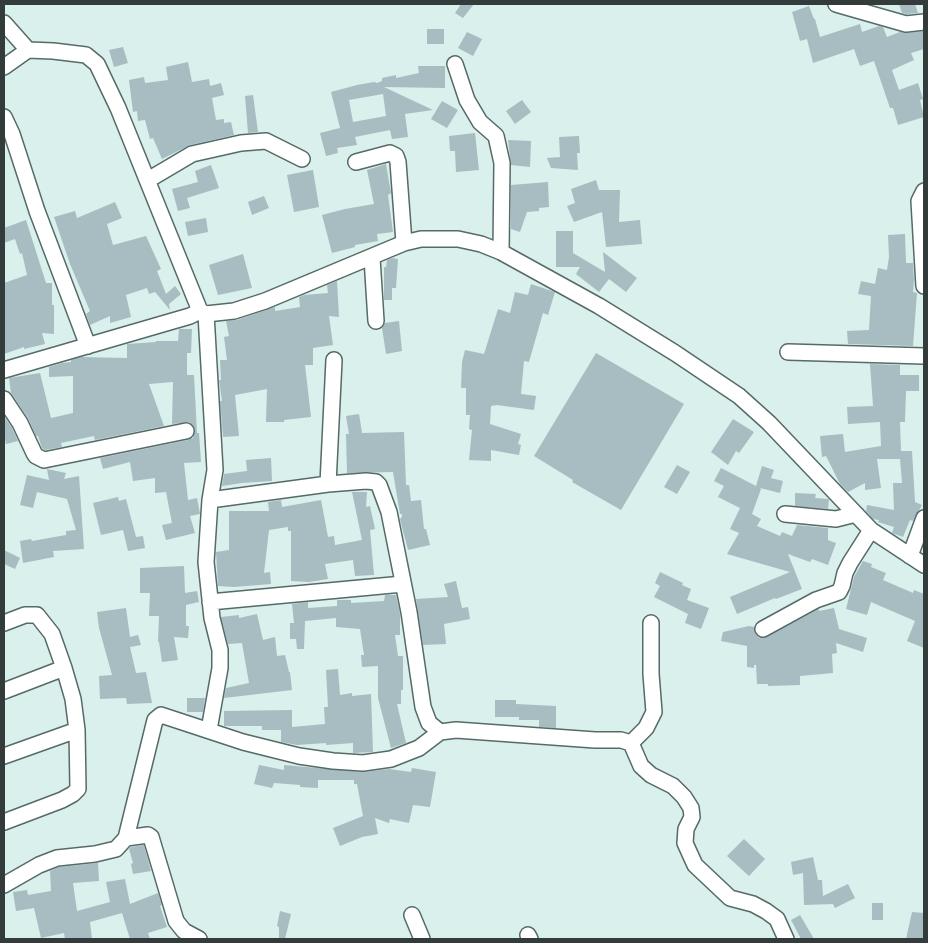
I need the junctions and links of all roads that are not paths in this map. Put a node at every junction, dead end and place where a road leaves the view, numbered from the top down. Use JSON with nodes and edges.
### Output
{"nodes":[{"id":1,"x":836,"y":4,"type":"edge"},
{"id":2,"x":924,"y":22,"type":"edge"},
{"id":3,"x":4,"y":24,"type":"edge"},
{"id":4,"x":28,"y":50,"type":"junction"},
{"id":5,"x":455,"y":64,"type":"dead end"},
{"id":6,"x":4,"y":67,"type":"edge"},
{"id":7,"x":4,"y":117,"type":"edge"},
{"id":8,"x":302,"y":159,"type":"dead end"},
{"id":9,"x":356,"y":162,"type":"dead end"},
{"id":10,"x":148,"y":180,"type":"junction"},
{"id":11,"x":924,"y":190,"type":"edge"},
{"id":12,"x":404,"y":243,"type":"junction"},
{"id":13,"x":501,"y":252,"type":"junction"},
{"id":14,"x":372,"y":258,"type":"junction"},
{"id":15,"x":923,"y":259,"type":"edge"},
{"id":16,"x":924,"y":286,"type":"edge"},
{"id":17,"x":203,"y":312,"type":"junction"},
{"id":18,"x":376,"y":321,"type":"dead end"},
{"id":19,"x":88,"y":346,"type":"junction"},
{"id":20,"x":788,"y":352,"type":"dead end"},
{"id":21,"x":924,"y":356,"type":"edge"},
{"id":22,"x":334,"y":360,"type":"dead end"},
{"id":23,"x":4,"y":370,"type":"edge"},
{"id":24,"x":4,"y":399,"type":"edge"},
{"id":25,"x":186,"y":431,"type":"dead end"},
{"id":26,"x":328,"y":484,"type":"junction"},
{"id":27,"x":210,"y":500,"type":"junction"},
{"id":28,"x":785,"y":514,"type":"dead end"},
{"id":29,"x":856,"y":514,"type":"junction"},
{"id":30,"x":924,"y":518,"type":"edge"},
{"id":31,"x":871,"y":530,"type":"junction"},
{"id":32,"x":910,"y":556,"type":"junction"},
{"id":33,"x":924,"y":565,"type":"edge"},
{"id":34,"x":403,"y":584,"type":"junction"},
{"id":35,"x":210,"y":602,"type":"junction"},
{"id":36,"x":4,"y":623,"type":"edge"},
{"id":37,"x":651,"y":623,"type":"dead end"},
{"id":38,"x":763,"y":629,"type":"dead end"},
{"id":39,"x":64,"y":668,"type":"junction"},
{"id":40,"x":4,"y":691,"type":"edge"},
{"id":41,"x":77,"y":730,"type":"junction"},
{"id":42,"x":209,"y":730,"type":"junction"},
{"id":43,"x":440,"y":732,"type":"junction"},
{"id":44,"x":631,"y":743,"type":"junction"},
{"id":45,"x":4,"y":756,"type":"edge"},
{"id":46,"x":22,"y":816,"type":"junction"},
{"id":47,"x":4,"y":822,"type":"edge"},
{"id":48,"x":4,"y":831,"type":"edge"},
{"id":49,"x":126,"y":838,"type":"junction"},
{"id":50,"x":4,"y":885,"type":"edge"},
{"id":51,"x":412,"y":915,"type":"dead end"},
{"id":52,"x":199,"y":939,"type":"edge"},
{"id":53,"x":422,"y":939,"type":"edge"},
{"id":54,"x":786,"y":939,"type":"edge"}],
"edges":[{"from":1,"to":2,"type":"street"},
{"from":3,"to":4,"type":"street"},
{"from":4,"to":6,"type":"street"},
{"from":4,"to":10,"type":"street"},
{"from":5,"to":13,"type":"street"},
{"from":7,"to":19,"type":"street"},
{"from":8,"to":10,"type":"street"},
{"from":9,"to":12,"type":"street"},
{"from":10,"to":17,"type":"street"},
{"from":11,"to":15,"type":"street"},
{"from":12,"to":13,"type":"street"},
{"from":12,"to":14,"type":"street"},
{"from":13,"to":29,"type":"street"},
{"from":14,"to":17,"type":"street"},
{"from":14,"to":18,"type":"street"},
{"from":15,"to":16,"type":"street"},
{"from":17,"to":19,"type":"street"},
{"from":17,"to":27,"type":"street"},
{"from":19,"to":23,"type":"street"},
{"from":20,"to":21,"type":"street"},
{"from":22,"to":26,"type":"street"},
{"from":24,"to":25,"type":"street"},
{"from":26,"to":27,"type":"street"},
{"from":26,"to":34,"type":"street"},
{"from":27,"to":35,"type":"street"},
{"from":28,"to":29,"type":"street"},
{"from":29,"to":31,"type":"street"},
{"from":30,"to":32,"type":"street"},
{"from":31,"to":32,"type":"street"},
{"from":31,"to":38,"type":"street"},
{"from":32,"to":33,"type":"street"},
{"from":34,"to":35,"type":"street"},
{"from":34,"to":43,"type":"street"},
{"from":35,"to":42,"type":"street"},
{"from":36,"to":39,"type":"street"},
{"from":37,"to":44,"type":"street"},
{"from":39,"to":40,"type":"street"},
{"from":39,"to":41,"type":"street"},
{"from":41,"to":45,"type":"street"},
{"from":41,"to":46,"type":"street"},
{"from":42,"to":43,"type":"street"},
{"from":42,"to":49,"type":"street"},
{"from":43,"to":44,"type":"street"},
{"from":44,"to":54,"type":"street"},
{"from":46,"to":47,"type":"street"},
{"from":46,"to":48,"type":"street"},
{"from":49,"to":50,"type":"street"},
{"from":49,"to":52,"type":"street"},
{"from":51,"to":53,"type":"street"}]}
